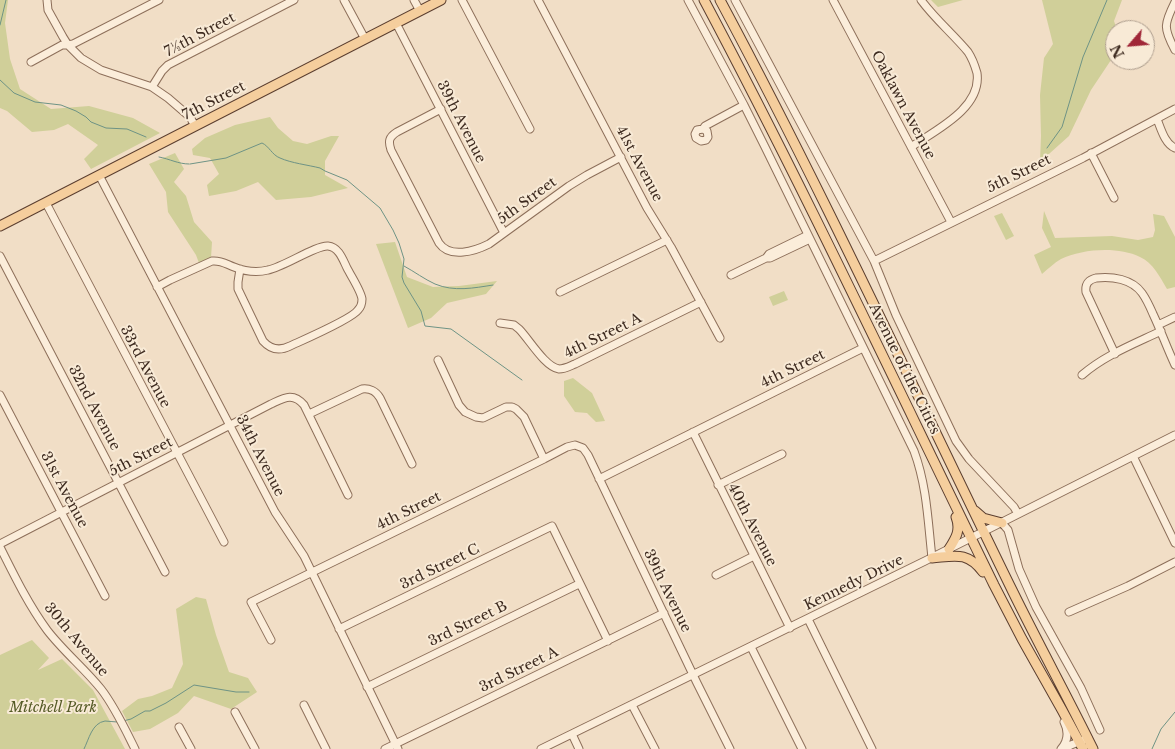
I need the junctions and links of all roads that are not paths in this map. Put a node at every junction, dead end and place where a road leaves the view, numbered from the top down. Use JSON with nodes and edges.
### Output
{"nodes":[{"id":1,"x":159,"y":0,"type":"edge"},
{"id":2,"x":294,"y":0,"type":"edge"},
{"id":3,"x":344,"y":0,"type":"edge"},
{"id":4,"x":414,"y":0,"type":"edge"},
{"id":5,"x":441,"y":0,"type":"edge"},
{"id":6,"x":462,"y":0,"type":"edge"},
{"id":7,"x":538,"y":0,"type":"edge"},
{"id":8,"x":688,"y":0,"type":"edge"},
{"id":9,"x":703,"y":0,"type":"edge"},
{"id":10,"x":720,"y":0,"type":"edge"},
{"id":11,"x":735,"y":0,"type":"edge"},
{"id":12,"x":833,"y":0,"type":"edge"},
{"id":13,"x":921,"y":0,"type":"edge"},
{"id":14,"x":47,"y":1,"type":"edge"},
{"id":15,"x":1175,"y":2,"type":"edge"},
{"id":16,"x":420,"y":11,"type":"junction"},
{"id":17,"x":396,"y":23,"type":"junction"},
{"id":18,"x":364,"y":39,"type":"junction"},
{"id":19,"x":68,"y":46,"type":"junction"},
{"id":20,"x":1175,"y":50,"type":"edge"},
{"id":21,"x":31,"y":62,"type":"dead end"},
{"id":22,"x":152,"y":87,"type":"junction"},
{"id":23,"x":744,"y":105,"type":"junction"},
{"id":24,"x":441,"y":109,"type":"junction"},
{"id":25,"x":1175,"y":109,"type":"edge"},
{"id":26,"x":1157,"y":119,"type":"junction"},
{"id":27,"x":195,"y":126,"type":"junction"},
{"id":28,"x":530,"y":129,"type":"dead end"},
{"id":29,"x":703,"y":129,"type":"dead end"},
{"id":30,"x":911,"y":147,"type":"junction"},
{"id":31,"x":1175,"y":148,"type":"edge"},
{"id":32,"x":1091,"y":153,"type":"junction"},
{"id":33,"x":621,"y":157,"type":"junction"},
{"id":34,"x":99,"y":175,"type":"junction"},
{"id":35,"x":1114,"y":198,"type":"dead end"},
{"id":36,"x":46,"y":203,"type":"junction"},
{"id":37,"x":951,"y":222,"type":"junction"},
{"id":38,"x":0,"y":226,"type":"edge"},
{"id":39,"x":504,"y":233,"type":"junction"},
{"id":40,"x":809,"y":237,"type":"junction"},
{"id":41,"x":667,"y":240,"type":"junction"},
{"id":42,"x":0,"y":256,"type":"edge"},
{"id":43,"x":874,"y":260,"type":"junction"},
{"id":44,"x":240,"y":269,"type":"junction"},
{"id":45,"x":731,"y":275,"type":"dead end"},
{"id":46,"x":157,"y":287,"type":"junction"},
{"id":47,"x":560,"y":292,"type":"dead end"},
{"id":48,"x":701,"y":302,"type":"junction"},
{"id":49,"x":1175,"y":316,"type":"edge"},
{"id":50,"x":500,"y":323,"type":"dead end"},
{"id":51,"x":1160,"y":328,"type":"junction"},
{"id":52,"x":720,"y":338,"type":"dead end"},
{"id":53,"x":863,"y":348,"type":"junction"},
{"id":54,"x":1115,"y":354,"type":"junction"},
{"id":55,"x":438,"y":360,"type":"dead end"},
{"id":56,"x":1175,"y":365,"type":"edge"},
{"id":57,"x":1082,"y":375,"type":"dead end"},
{"id":58,"x":0,"y":396,"type":"edge"},
{"id":59,"x":309,"y":414,"type":"junction"},
{"id":60,"x":230,"y":426,"type":"junction"},
{"id":61,"x":917,"y":427,"type":"junction"},
{"id":62,"x":693,"y":432,"type":"junction"},
{"id":63,"x":1175,"y":435,"type":"edge"},
{"id":64,"x":578,"y":446,"type":"joint"},
{"id":65,"x":176,"y":453,"type":"junction"},
{"id":66,"x":782,"y":454,"type":"dead end"},
{"id":67,"x":1133,"y":456,"type":"junction"},
{"id":68,"x":544,"y":459,"type":"junction"},
{"id":69,"x":412,"y":464,"type":"dead end"},
{"id":70,"x":599,"y":479,"type":"junction"},
{"id":71,"x":119,"y":483,"type":"junction"},
{"id":72,"x":718,"y":485,"type":"junction"},
{"id":73,"x":348,"y":495,"type":"dead end"},
{"id":74,"x":972,"y":507,"type":"junction"},
{"id":75,"x":61,"y":513,"type":"junction"},
{"id":76,"x":1018,"y":514,"type":"junction"},
{"id":77,"x":1002,"y":523,"type":"junction"},
{"id":78,"x":984,"y":532,"type":"junction"},
{"id":79,"x":971,"y":538,"type":"junction"},
{"id":80,"x":224,"y":542,"type":"dead end"},
{"id":81,"x":1175,"y":544,"type":"edge"},
{"id":82,"x":0,"y":545,"type":"edge"},
{"id":83,"x":949,"y":549,"type":"junction"},
{"id":84,"x":754,"y":556,"type":"junction"},
{"id":85,"x":932,"y":558,"type":"junction"},
{"id":86,"x":1175,"y":562,"type":"edge"},
{"id":87,"x":165,"y":572,"type":"dead end"},
{"id":88,"x":311,"y":572,"type":"junction"},
{"id":89,"x":716,"y":575,"type":"dead end"},
{"id":90,"x":580,"y":584,"type":"junction"},
{"id":91,"x":998,"y":593,"type":"junction"},
{"id":92,"x":105,"y":596,"type":"dead end"},
{"id":93,"x":1069,"y":612,"type":"dead end"},
{"id":94,"x":664,"y":613,"type":"junction"},
{"id":95,"x":808,"y":619,"type":"junction"},
{"id":96,"x":790,"y":628,"type":"junction"},
{"id":97,"x":339,"y":630,"type":"junction"},
{"id":98,"x":271,"y":640,"type":"dead end"},
{"id":99,"x":608,"y":641,"type":"junction"},
{"id":100,"x":751,"y":647,"type":"junction"},
{"id":101,"x":1027,"y":648,"type":"junction"},
{"id":102,"x":694,"y":675,"type":"junction"},
{"id":103,"x":367,"y":687,"type":"junction"},
{"id":104,"x":304,"y":705,"type":"dead end"},
{"id":105,"x":632,"y":705,"type":"junction"},
{"id":106,"x":235,"y":712,"type":"dead end"},
{"id":107,"x":180,"y":727,"type":"dead end"},
{"id":108,"x":1100,"y":730,"type":"dead end"},
{"id":109,"x":572,"y":734,"type":"junction"},
{"id":110,"x":1082,"y":743,"type":"edge"},
{"id":111,"x":397,"y":746,"type":"edge"},
{"id":112,"x":135,"y":749,"type":"edge"},
{"id":113,"x":191,"y":749,"type":"edge"},
{"id":114,"x":255,"y":749,"type":"edge"},
{"id":115,"x":326,"y":749,"type":"edge"},
{"id":116,"x":385,"y":749,"type":"edge"},
{"id":117,"x":542,"y":749,"type":"edge"},
{"id":118,"x":579,"y":749,"type":"edge"},
{"id":119,"x":655,"y":749,"type":"edge"},
{"id":120,"x":730,"y":749,"type":"edge"},
{"id":121,"x":802,"y":749,"type":"edge"},
{"id":122,"x":872,"y":749,"type":"edge"},
{"id":123,"x":1063,"y":749,"type":"edge"},
{"id":124,"x":1072,"y":749,"type":"edge"},
{"id":125,"x":1093,"y":749,"type":"edge"}],
"edges":[{"from":1,"to":19,"type":"street"},
{"from":2,"to":22,"type":"street","name":"7½th Street"},
{"from":3,"to":18,"type":"street"},
{"from":4,"to":16,"type":"street"},
{"from":5,"to":16,"type":"main road","name":"7th Street"},
{"from":6,"to":28,"type":"street"},
{"from":7,"to":33,"type":"street","name":"41st Avenue"},
{"from":8,"to":23,"type":"street","name":"Avenue of the Cities"},
{"from":9,"to":61,"type":"main road","name":"Avenue of the Cities"},
{"from":10,"to":74,"type":"main road","name":"Avenue of the Cities"},
{"from":11,"to":43,"type":"street","name":"Avenue of the Cities"},
{"from":12,"to":30,"type":"street","name":"Oaklawn Avenue"},
{"from":13,"to":30,"type":"street"},
{"from":14,"to":19,"type":"street"},
{"from":15,"to":20,"type":"street"},
{"from":16,"to":17,"type":"main road","name":"7th Street"},
{"from":17,"to":18,"type":"main road","name":"7th Street"},
{"from":17,"to":24,"type":"street","name":"39th Avenue"},
{"from":18,"to":27,"type":"main road","name":"7th Street"},
{"from":19,"to":21,"type":"street"},
{"from":19,"to":22,"type":"street"},
{"from":22,"to":27,"type":"street"},
{"from":23,"to":29,"type":"street"},
{"from":23,"to":40,"type":"street","name":"Avenue of the Cities"},
{"from":24,"to":39,"type":"street","name":"39th Avenue"},
{"from":24,"to":39,"type":"street","name":"5th Street"},
{"from":25,"to":26,"type":"street","name":"5th Street"},
{"from":26,"to":31,"type":"street"},
{"from":26,"to":32,"type":"street","name":"5th Street"},
{"from":27,"to":34,"type":"main road","name":"7th Street"},
{"from":30,"to":37,"type":"street","name":"Oaklawn Avenue"},
{"from":32,"to":35,"type":"street"},
{"from":32,"to":37,"type":"street","name":"5th Street"},
{"from":33,"to":39,"type":"street","name":"5th Street"},
{"from":33,"to":41,"type":"street","name":"41st Avenue"},
{"from":34,"to":36,"type":"main road","name":"7th Street"},
{"from":34,"to":46,"type":"street","name":"34th Avenue"},
{"from":36,"to":38,"type":"main road","name":"7th Street"},
{"from":36,"to":65,"type":"street","name":"33rd Avenue"},
{"from":37,"to":43,"type":"street","name":"5th Street"},
{"from":40,"to":45,"type":"street"},
{"from":40,"to":53,"type":"street","name":"Avenue of the Cities"},
{"from":41,"to":47,"type":"street"},
{"from":41,"to":48,"type":"street","name":"41st Avenue"},
{"from":42,"to":71,"type":"street","name":"32nd Avenue"},
{"from":43,"to":76,"type":"street","name":"Avenue of the Cities"},
{"from":44,"to":44,"type":"street"},
{"from":44,"to":46,"type":"street"},
{"from":46,"to":60,"type":"street","name":"34th Avenue"},
{"from":48,"to":50,"type":"street","name":"4th Street A"},
{"from":48,"to":52,"type":"street","name":"41st Avenue"},
{"from":49,"to":51,"type":"street"},
{"from":51,"to":54,"type":"street"},
{"from":51,"to":54,"type":"street"},
{"from":51,"to":56,"type":"street"},
{"from":53,"to":62,"type":"street","name":"4th Street"},
{"from":53,"to":85,"type":"street","name":"Avenue of the Cities"},
{"from":54,"to":57,"type":"street"},
{"from":55,"to":68,"type":"street"},
{"from":58,"to":75,"type":"street","name":"31st Avenue"},
{"from":59,"to":60,"type":"street","name":"5th Street"},
{"from":59,"to":69,"type":"street"},
{"from":59,"to":73,"type":"street"},
{"from":60,"to":65,"type":"street","name":"5th Street"},
{"from":60,"to":88,"type":"street","name":"34th Avenue"},
{"from":61,"to":79,"type":"main road","name":"Avenue of the Cities"},
{"from":61,"to":83,"type":"main road"},
{"from":62,"to":70,"type":"street","name":"4th Street"},
{"from":62,"to":72,"type":"street","name":"40th Avenue"},
{"from":63,"to":67,"type":"street","name":"Kennedy Drive"},
{"from":64,"to":68,"type":"street","name":"4th Street"},
{"from":64,"to":70,"type":"street","name":"39th Avenue"},
{"from":65,"to":71,"type":"street","name":"5th Street"},
{"from":65,"to":80,"type":"street","name":"33rd Avenue"},
{"from":66,"to":72,"type":"street"},
{"from":67,"to":76,"type":"street","name":"Kennedy Drive"},
{"from":67,"to":81,"type":"street"},
{"from":68,"to":88,"type":"street","name":"4th Street"},
{"from":70,"to":94,"type":"street","name":"39th Avenue"},
{"from":71,"to":75,"type":"street","name":"5th Street"},
{"from":71,"to":87,"type":"street","name":"32nd Avenue"},
{"from":72,"to":84,"type":"street","name":"40th Avenue"},
{"from":74,"to":77,"type":"main road"},
{"from":74,"to":78,"type":"main road","name":"Avenue of the Cities"},
{"from":75,"to":82,"type":"street","name":"5th Street"},
{"from":75,"to":92,"type":"street","name":"31st Avenue"},
{"from":76,"to":77,"type":"street","name":"Kennedy Drive"},
{"from":77,"to":78,"type":"street","name":"Kennedy Drive"},
{"from":77,"to":108,"type":"street"},
{"from":78,"to":79,"type":"street","name":"Kennedy Drive"},
{"from":78,"to":110,"type":"main road","name":"Avenue of the Cities"},
{"from":79,"to":83,"type":"street","name":"Kennedy Drive"},
{"from":79,"to":91,"type":"main road","name":"Avenue of the Cities"},
{"from":82,"to":112,"type":"street","name":"30th Avenue"},
{"from":83,"to":85,"type":"street","name":"Kennedy Drive"},
{"from":84,"to":89,"type":"street"},
{"from":84,"to":96,"type":"street","name":"40th Avenue"},
{"from":85,"to":91,"type":"main road"},
{"from":85,"to":95,"type":"street","name":"Kennedy Drive"},
{"from":86,"to":93,"type":"street"},
{"from":88,"to":97,"type":"street","name":"34th Avenue"},
{"from":88,"to":98,"type":"street","name":"4th Street"},
{"from":90,"to":97,"type":"street","name":"3rd Street C"},
{"from":90,"to":99,"type":"street"},
{"from":90,"to":103,"type":"street","name":"3rd Street B"},
{"from":91,"to":101,"type":"main road","name":"Avenue of the Cities"},
{"from":94,"to":99,"type":"street","name":"3rd Street A"},
{"from":94,"to":102,"type":"street","name":"39th Avenue"},
{"from":95,"to":96,"type":"street","name":"Kennedy Drive"},
{"from":95,"to":122,"type":"street"},
{"from":96,"to":100,"type":"street","name":"Kennedy Drive"},
{"from":97,"to":103,"type":"street","name":"34th Avenue"},
{"from":99,"to":111,"type":"street","name":"3rd Street A"},
{"from":100,"to":102,"type":"street","name":"Kennedy Drive"},
{"from":100,"to":121,"type":"street"},
{"from":101,"to":110,"type":"main road","name":"Avenue of the Cities"},
{"from":101,"to":123,"type":"street"},
{"from":102,"to":105,"type":"street","name":"Kennedy Drive"},
{"from":102,"to":120,"type":"street","name":"39th Avenue"},
{"from":103,"to":111,"type":"street","name":"34th Avenue"},
{"from":104,"to":115,"type":"street"},
{"from":105,"to":109,"type":"street","name":"Kennedy Drive"},
{"from":105,"to":119,"type":"street"},
{"from":106,"to":114,"type":"street"},
{"from":107,"to":113,"type":"street"},
{"from":109,"to":117,"type":"street","name":"Kennedy Drive"},
{"from":109,"to":118,"type":"street"},
{"from":110,"to":123,"type":"street"},
{"from":110,"to":124,"type":"street"},
{"from":110,"to":125,"type":"main road","name":"Avenue of the Cities"},
{"from":111,"to":116,"type":"street","name":"3rd Street A"}]}
